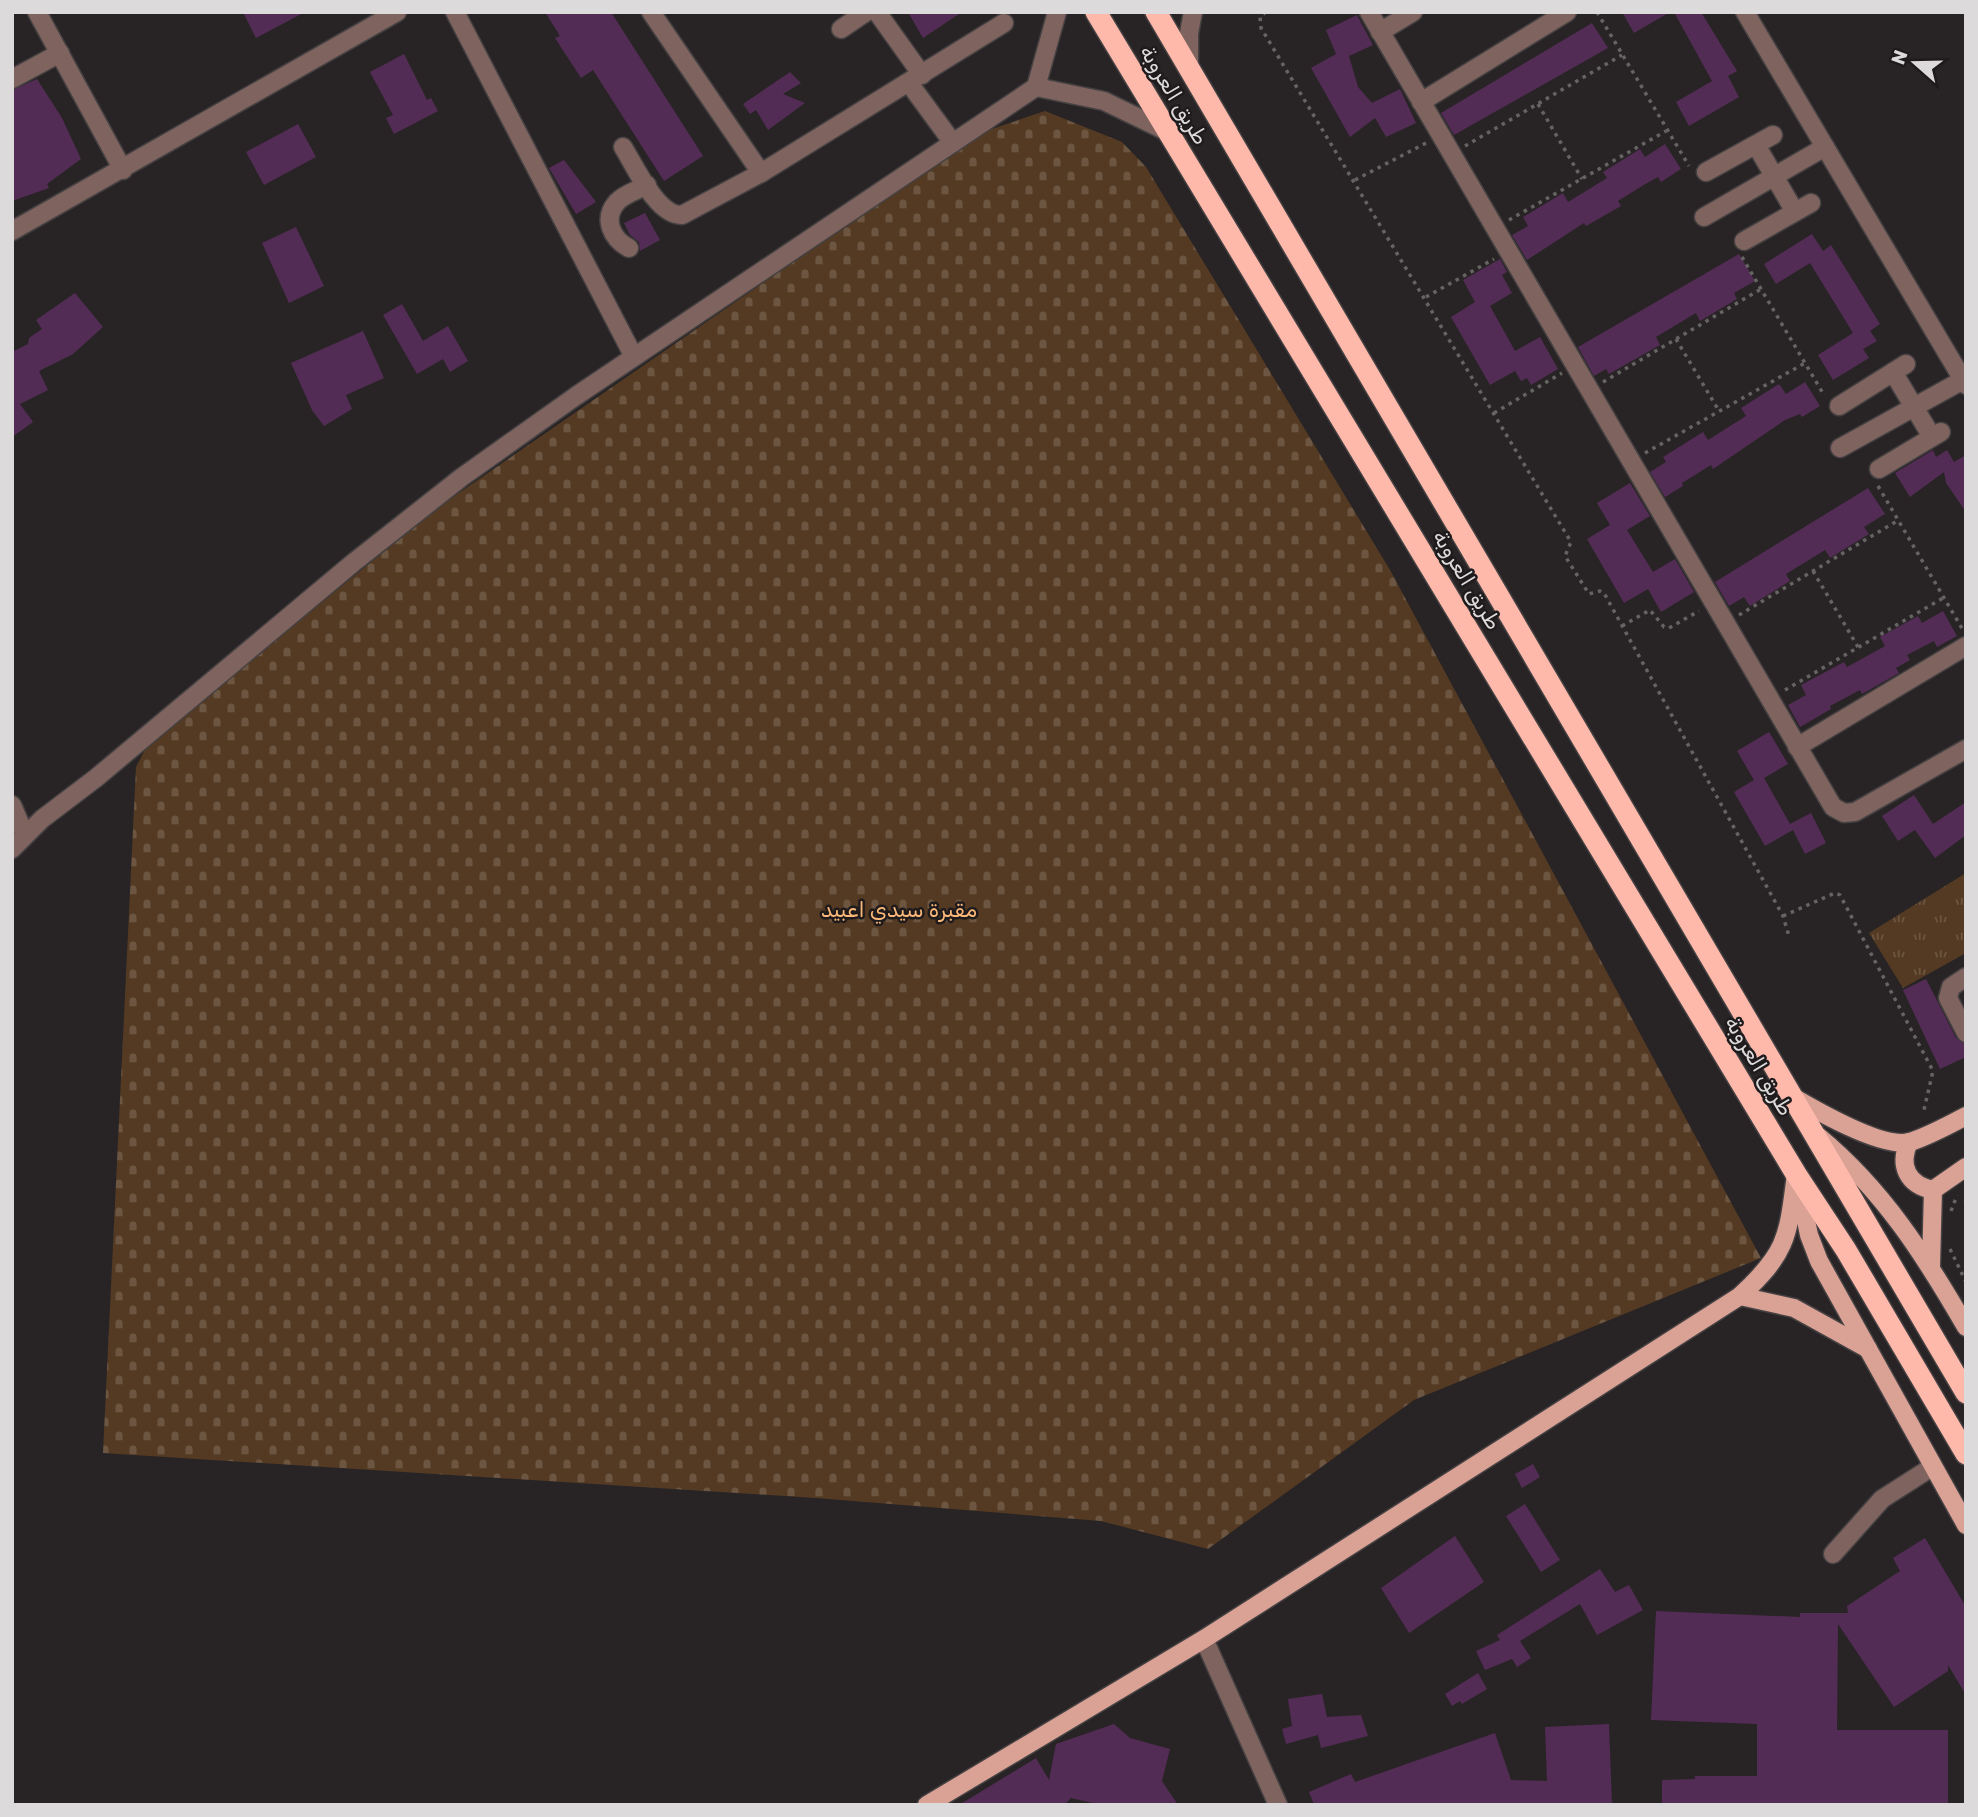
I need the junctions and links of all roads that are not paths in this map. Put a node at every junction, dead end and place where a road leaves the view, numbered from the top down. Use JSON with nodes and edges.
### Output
{"nodes":[{"id":1,"x":37,"y":12,"type":"edge"},
{"id":2,"x":397,"y":12,"type":"edge"},
{"id":3,"x":455,"y":12,"type":"edge"},
{"id":4,"x":651,"y":12,"type":"edge"},
{"id":5,"x":866,"y":12,"type":"edge"},
{"id":6,"x":877,"y":12,"type":"edge"},
{"id":7,"x":1042,"y":12,"type":"edge"},
{"id":8,"x":1096,"y":12,"type":"edge"},
{"id":9,"x":1156,"y":12,"type":"edge"},
{"id":10,"x":1193,"y":12,"type":"edge"},
{"id":11,"x":1369,"y":12,"type":"edge"},
{"id":12,"x":1413,"y":12,"type":"edge"},
{"id":13,"x":1567,"y":12,"type":"edge"},
{"id":14,"x":1745,"y":12,"type":"edge"},
{"id":15,"x":1056,"y":20,"type":"edge"},
{"id":16,"x":1004,"y":23,"type":"dead end"},
{"id":17,"x":841,"y":29,"type":"dead end"},
{"id":18,"x":1380,"y":32,"type":"junction"},
{"id":19,"x":60,"y":52,"type":"junction"},
{"id":20,"x":1189,"y":68,"type":"junction"},
{"id":21,"x":12,"y":79,"type":"edge"},
{"id":22,"x":915,"y":79,"type":"junction"},
{"id":23,"x":1036,"y":86,"type":"junction"},
{"id":24,"x":1421,"y":102,"type":"junction"},
{"id":25,"x":1168,"y":132,"type":"junction"},
{"id":26,"x":1773,"y":135,"type":"dead end"},
{"id":27,"x":953,"y":143,"type":"junction"},
{"id":28,"x":1756,"y":145,"type":"junction"},
{"id":29,"x":623,"y":147,"type":"dead end"},
{"id":30,"x":1825,"y":147,"type":"junction"},
{"id":31,"x":122,"y":170,"type":"junction"},
{"id":32,"x":761,"y":173,"type":"junction"},
{"id":33,"x":1701,"y":175,"type":"road end"},
{"id":34,"x":1774,"y":176,"type":"junction"},
{"id":35,"x":647,"y":185,"type":"junction"},
{"id":36,"x":1704,"y":217,"type":"dead end"},
{"id":37,"x":12,"y":231,"type":"edge"},
{"id":38,"x":1740,"y":243,"type":"road end"},
{"id":39,"x":629,"y":248,"type":"dead end"},
{"id":40,"x":634,"y":357,"type":"junction"},
{"id":41,"x":1964,"y":383,"type":"edge"},
{"id":42,"x":1832,"y":402,"type":"road end"},
{"id":43,"x":1914,"y":407,"type":"junction"},
{"id":44,"x":1840,"y":448,"type":"dead end"},
{"id":45,"x":1875,"y":472,"type":"road end"},
{"id":46,"x":1966,"y":646,"type":"edge"},
{"id":47,"x":1797,"y":747,"type":"junction"},
{"id":48,"x":1966,"y":749,"type":"edge"},
{"id":49,"x":12,"y":805,"type":"edge"},
{"id":50,"x":26,"y":835,"type":"junction"},
{"id":51,"x":12,"y":849,"type":"edge"},
{"id":52,"x":1966,"y":977,"type":"edge"},
{"id":53,"x":1965,"y":1026,"type":"edge"},
{"id":54,"x":1793,"y":1097,"type":"junction"},
{"id":55,"x":1966,"y":1116,"type":"edge"},
{"id":56,"x":1813,"y":1132,"type":"junction"},
{"id":57,"x":1909,"y":1142,"type":"junction"},
{"id":58,"x":1966,"y":1167,"type":"edge"},
{"id":59,"x":1796,"y":1174,"type":"junction"},
{"id":60,"x":1933,"y":1191,"type":"junction"},
{"id":61,"x":1931,"y":1269,"type":"junction"},
{"id":62,"x":1740,"y":1296,"type":"junction"},
{"id":63,"x":1966,"y":1327,"type":"edge"},
{"id":64,"x":1870,"y":1350,"type":"junction"},
{"id":65,"x":1966,"y":1393,"type":"edge"},
{"id":66,"x":1966,"y":1454,"type":"edge"},
{"id":67,"x":1932,"y":1467,"type":"junction"},
{"id":68,"x":1966,"y":1525,"type":"edge"},
{"id":69,"x":1833,"y":1554,"type":"dead end"},
{"id":70,"x":1204,"y":1639,"type":"junction"},
{"id":71,"x":927,"y":1805,"type":"edge"},
{"id":72,"x":1278,"y":1805,"type":"edge"}],
"edges":[{"from":1,"to":19,"type":"street"},
{"from":2,"to":31,"type":"street"},
{"from":3,"to":40,"type":"street"},
{"from":4,"to":32,"type":"street"},
{"from":5,"to":17,"type":"street"},
{"from":6,"to":22,"type":"street"},
{"from":7,"to":15,"type":"street"},
{"from":8,"to":25,"type":"highway","name":"طريق العروبة"},
{"from":9,"to":20,"type":"highway","name":"طريق العروبة"},
{"from":10,"to":20,"type":"street"},
{"from":11,"to":18,"type":"street"},
{"from":12,"to":18,"type":"street"},
{"from":13,"to":24,"type":"street"},
{"from":14,"to":30,"type":"street"},
{"from":15,"to":23,"type":"street"},
{"from":16,"to":22,"type":"street"},
{"from":18,"to":24,"type":"street"},
{"from":19,"to":21,"type":"street"},
{"from":19,"to":31,"type":"street"},
{"from":20,"to":54,"type":"highway","name":"طريق العروبة"},
{"from":22,"to":27,"type":"street"},
{"from":22,"to":32,"type":"street"},
{"from":23,"to":25,"type":"street"},
{"from":23,"to":27,"type":"street"},
{"from":24,"to":47,"type":"street"},
{"from":25,"to":59,"type":"highway","name":"طريق العروبة"},
{"from":26,"to":28,"type":"street"},
{"from":27,"to":40,"type":"street"},
{"from":28,"to":33,"type":"street"},
{"from":28,"to":34,"type":"street"},
{"from":29,"to":35,"type":"street"},
{"from":30,"to":34,"type":"street"},
{"from":30,"to":41,"type":"street"},
{"from":31,"to":37,"type":"street"},
{"from":32,"to":35,"type":"street"},
{"from":34,"to":36,"type":"street"},
{"from":34,"to":38,"type":"street"},
{"from":35,"to":39,"type":"street"},
{"from":40,"to":50,"type":"street"},
{"from":41,"to":43,"type":"street"},
{"from":42,"to":43,"type":"street"},
{"from":43,"to":44,"type":"street"},
{"from":43,"to":45,"type":"street"},
{"from":46,"to":47,"type":"street"},
{"from":47,"to":48,"type":"street"},
{"from":49,"to":50,"type":"street"},
{"from":50,"to":51,"type":"street"},
{"from":52,"to":53,"type":"street"},
{"from":54,"to":56,"type":"highway","name":"طريق العروبة"},
{"from":54,"to":57,"type":"main road"},
{"from":55,"to":57,"type":"main road"},
{"from":56,"to":61,"type":"main road","name":"طريق العروبة"},
{"from":56,"to":65,"type":"highway","name":"طريق العروبة"},
{"from":57,"to":60,"type":"main road"},
{"from":58,"to":60,"type":"main road"},
{"from":59,"to":62,"type":"main road"},
{"from":59,"to":64,"type":"main road","name":"طريق العروبة"},
{"from":59,"to":66,"type":"highway","name":"طريق العروبة"},
{"from":60,"to":61,"type":"main road"},
{"from":61,"to":63,"type":"main road","name":"طريق العروبة"},
{"from":62,"to":64,"type":"main road"},
{"from":62,"to":70,"type":"main road"},
{"from":64,"to":67,"type":"main road","name":"طريق العروبة"},
{"from":67,"to":68,"type":"main road","name":"طريق العروبة"},
{"from":67,"to":69,"type":"street"},
{"from":70,"to":71,"type":"main road"},
{"from":70,"to":72,"type":"street"}]}
